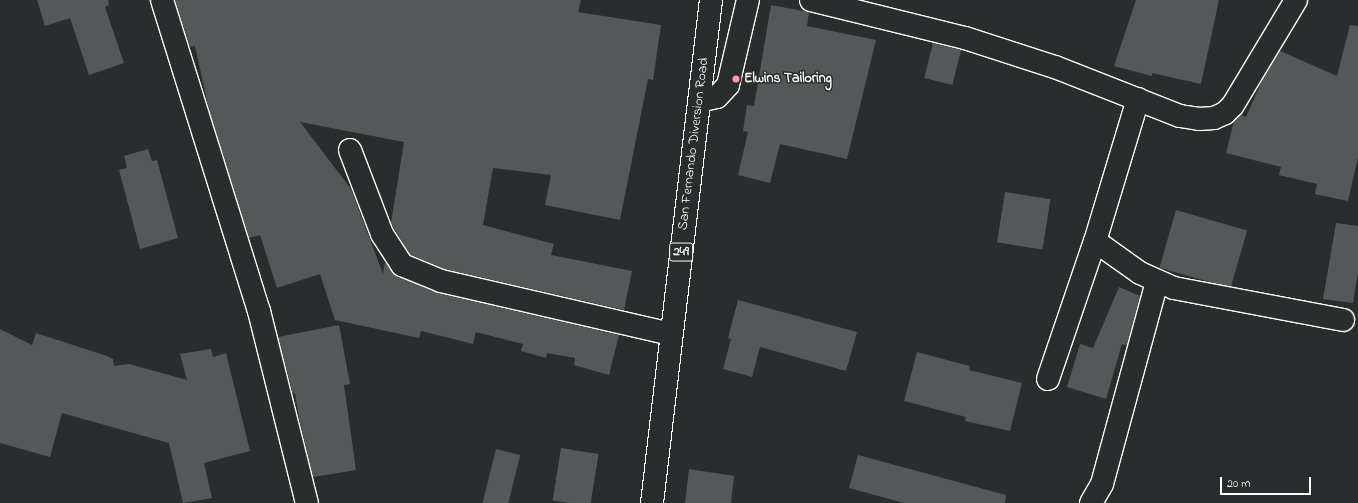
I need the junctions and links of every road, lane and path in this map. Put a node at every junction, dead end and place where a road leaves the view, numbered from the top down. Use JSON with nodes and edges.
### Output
{"nodes":[{"id":1,"x":162,"y":0,"type":"edge"},
{"id":2,"x":710,"y":0,"type":"edge"},
{"id":3,"x":748,"y":0,"type":"edge"},
{"id":4,"x":811,"y":0,"type":"edge"},
{"id":5,"x":1296,"y":0,"type":"edge"},
{"id":6,"x":1138,"y":99,"type":"junction"},
{"id":7,"x":699,"y":101,"type":"junction"},
{"id":8,"x":350,"y":150,"type":"dead end"},
{"id":9,"x":1095,"y":241,"type":"junction"},
{"id":10,"x":1157,"y":282,"type":"junction"},
{"id":11,"x":1343,"y":320,"type":"dead end"},
{"id":12,"x":671,"y":334,"type":"junction"},
{"id":13,"x":1048,"y":379,"type":"dead end"},
{"id":14,"x":307,"y":503,"type":"edge"},
{"id":15,"x":652,"y":503,"type":"edge"},
{"id":16,"x":1091,"y":503,"type":"edge"}],
"edges":[{"from":1,"to":14,"type":"main road"},
{"from":2,"to":7,"type":"main road","name":"San Fernando Diversion Road","number":"249"},
{"from":3,"to":7,"type":"main road"},
{"from":4,"to":6,"type":"main road"},
{"from":5,"to":6,"type":"main road"},
{"from":6,"to":9,"type":"main road"},
{"from":7,"to":12,"type":"main road","name":"San Fernando Diversion Road","number":"249"},
{"from":8,"to":12,"type":"main road"},
{"from":9,"to":10,"type":"main road"},
{"from":9,"to":13,"type":"main road"},
{"from":10,"to":11,"type":"main road"},
{"from":10,"to":16,"type":"main road"},
{"from":12,"to":15,"type":"main road","name":"San Fernando Diversion Road","number":"249"}]}
